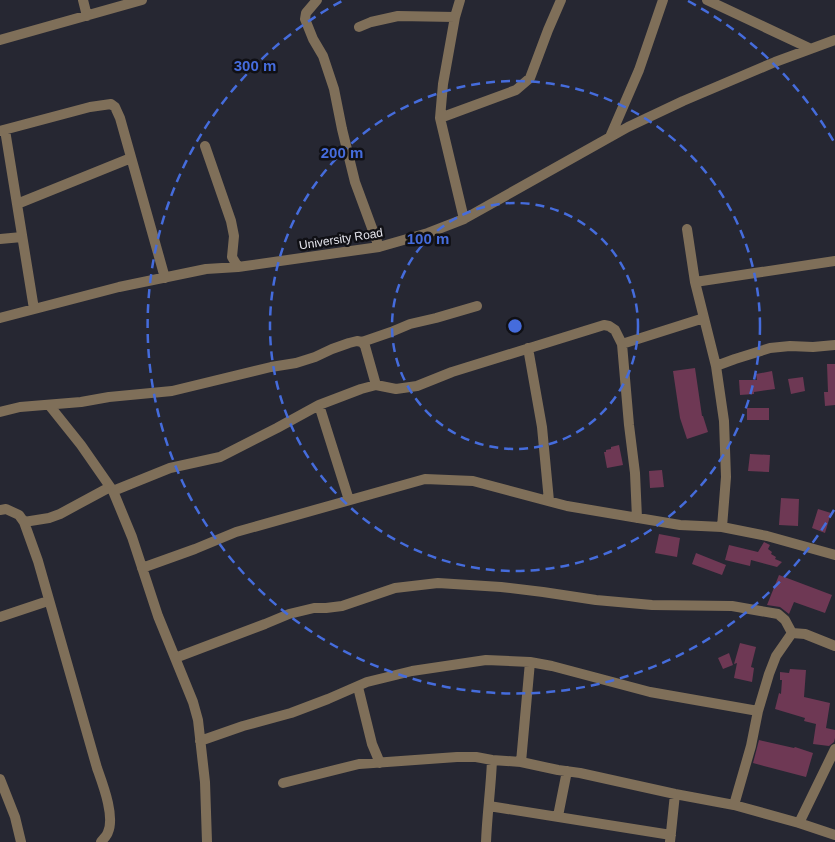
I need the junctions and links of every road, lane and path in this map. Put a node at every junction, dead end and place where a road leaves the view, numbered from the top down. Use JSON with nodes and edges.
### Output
{"nodes":[{"id":1,"x":83,"y":0,"type":"edge"},
{"id":2,"x":142,"y":0,"type":"edge"},
{"id":3,"x":317,"y":0,"type":"edge"},
{"id":4,"x":460,"y":0,"type":"edge"},
{"id":5,"x":561,"y":0,"type":"edge"},
{"id":6,"x":663,"y":0,"type":"edge"},
{"id":7,"x":707,"y":0,"type":"edge"},
{"id":8,"x":87,"y":16,"type":"junction"},
{"id":9,"x":455,"y":17,"type":"junction"},
{"id":10,"x":359,"y":27,"type":"dead end"},
{"id":11,"x":0,"y":40,"type":"edge"},
{"id":12,"x":835,"y":40,"type":"edge"},
{"id":13,"x":809,"y":48,"type":"junction"},
{"id":14,"x":440,"y":118,"type":"junction"},
{"id":15,"x":2,"y":131,"type":"edge"},
{"id":16,"x":610,"y":137,"type":"junction"},
{"id":17,"x":205,"y":146,"type":"dead end"},
{"id":18,"x":131,"y":158,"type":"junction"},
{"id":19,"x":17,"y":204,"type":"junction"},
{"id":20,"x":464,"y":219,"type":"junction"},
{"id":21,"x":687,"y":229,"type":"dead end"},
{"id":22,"x":22,"y":237,"type":"junction"},
{"id":23,"x":0,"y":239,"type":"edge"},
{"id":24,"x":379,"y":247,"type":"junction"},
{"id":25,"x":835,"y":261,"type":"edge"},
{"id":26,"x":238,"y":267,"type":"junction"},
{"id":27,"x":165,"y":278,"type":"junction"},
{"id":28,"x":695,"y":282,"type":"junction"},
{"id":29,"x":477,"y":306,"type":"dead end"},
{"id":30,"x":34,"y":309,"type":"junction"},
{"id":31,"x":0,"y":318,"type":"edge"},
{"id":32,"x":704,"y":318,"type":"junction"},
{"id":33,"x":362,"y":342,"type":"junction"},
{"id":34,"x":622,"y":344,"type":"junction"},
{"id":35,"x":835,"y":345,"type":"edge"},
{"id":36,"x":528,"y":348,"type":"junction"},
{"id":37,"x":716,"y":366,"type":"junction"},
{"id":38,"x":376,"y":385,"type":"junction"},
{"id":39,"x":49,"y":404,"type":"junction"},
{"id":40,"x":319,"y":405,"type":"junction"},
{"id":41,"x":0,"y":412,"type":"edge"},
{"id":42,"x":111,"y":489,"type":"junction"},
{"id":43,"x":349,"y":500,"type":"junction"},
{"id":44,"x":549,"y":501,"type":"junction"},
{"id":45,"x":0,"y":510,"type":"edge"},
{"id":46,"x":637,"y":518,"type":"junction"},
{"id":47,"x":24,"y":522,"type":"junction"},
{"id":48,"x":722,"y":527,"type":"junction"},
{"id":49,"x":835,"y":554,"type":"edge"},
{"id":50,"x":142,"y":568,"type":"junction"},
{"id":51,"x":48,"y":601,"type":"junction"},
{"id":52,"x":0,"y":617,"type":"edge"},
{"id":53,"x":792,"y":633,"type":"junction"},
{"id":54,"x":835,"y":646,"type":"edge"},
{"id":55,"x":175,"y":658,"type":"junction"},
{"id":56,"x":530,"y":662,"type":"junction"},
{"id":57,"x":358,"y":687,"type":"junction"},
{"id":58,"x":758,"y":711,"type":"junction"},
{"id":59,"x":200,"y":741,"type":"junction"},
{"id":60,"x":835,"y":749,"type":"edge"},
{"id":61,"x":492,"y":760,"type":"junction"},
{"id":62,"x":380,"y":762,"type":"junction"},
{"id":63,"x":521,"y":762,"type":"junction"},
{"id":64,"x":567,"y":771,"type":"junction"},
{"id":65,"x":0,"y":778,"type":"edge"},
{"id":66,"x":283,"y":784,"type":"dead end"},
{"id":67,"x":3,"y":793,"type":"edge"},
{"id":68,"x":676,"y":794,"type":"junction"},
{"id":69,"x":734,"y":805,"type":"junction"},
{"id":70,"x":489,"y":806,"type":"junction"},
{"id":71,"x":558,"y":816,"type":"junction"},
{"id":72,"x":800,"y":824,"type":"junction"},
{"id":73,"x":835,"y":835,"type":"edge"},
{"id":74,"x":671,"y":838,"type":"edge"},
{"id":75,"x":21,"y":842,"type":"edge"},
{"id":76,"x":101,"y":842,"type":"edge"},
{"id":77,"x":206,"y":842,"type":"edge"},
{"id":78,"x":486,"y":842,"type":"edge"}],
"edges":[{"from":1,"to":8,"type":"street"},
{"from":2,"to":8,"type":"street"},
{"from":3,"to":24,"type":"street"},
{"from":4,"to":9,"type":"street"},
{"from":5,"to":14,"type":"street"},
{"from":6,"to":16,"type":"street"},
{"from":7,"to":13,"type":"street"},
{"from":8,"to":11,"type":"street"},
{"from":9,"to":10,"type":"street"},
{"from":9,"to":14,"type":"street"},
{"from":12,"to":13,"type":"street","name":"University Road"},
{"from":13,"to":16,"type":"street","name":"University Road"},
{"from":14,"to":20,"type":"street"},
{"from":15,"to":18,"type":"street"},
{"from":15,"to":19,"type":"street"},
{"from":16,"to":20,"type":"street","name":"University Road"},
{"from":17,"to":26,"type":"street"},
{"from":18,"to":19,"type":"street"},
{"from":18,"to":27,"type":"street"},
{"from":19,"to":22,"type":"street"},
{"from":20,"to":24,"type":"street","name":"University Road"},
{"from":21,"to":28,"type":"street"},
{"from":22,"to":23,"type":"street"},
{"from":22,"to":30,"type":"street"},
{"from":24,"to":26,"type":"street","name":"University Road"},
{"from":25,"to":28,"type":"street"},
{"from":26,"to":27,"type":"street","name":"University Road"},
{"from":27,"to":30,"type":"street","name":"University Road"},
{"from":28,"to":32,"type":"street"},
{"from":29,"to":33,"type":"street"},
{"from":30,"to":31,"type":"street","name":"University Road"},
{"from":32,"to":34,"type":"street"},
{"from":32,"to":37,"type":"street"},
{"from":33,"to":38,"type":"street"},
{"from":33,"to":39,"type":"street"},
{"from":34,"to":36,"type":"street"},
{"from":34,"to":46,"type":"street"},
{"from":35,"to":37,"type":"street"},
{"from":36,"to":38,"type":"street"},
{"from":36,"to":44,"type":"street"},
{"from":37,"to":48,"type":"street"},
{"from":38,"to":40,"type":"street"},
{"from":39,"to":41,"type":"street"},
{"from":39,"to":42,"type":"street"},
{"from":40,"to":42,"type":"street"},
{"from":40,"to":43,"type":"street"},
{"from":42,"to":47,"type":"street"},
{"from":42,"to":50,"type":"street"},
{"from":43,"to":44,"type":"street"},
{"from":43,"to":50,"type":"street"},
{"from":44,"to":46,"type":"street"},
{"from":45,"to":47,"type":"street"},
{"from":46,"to":48,"type":"street"},
{"from":47,"to":51,"type":"street"},
{"from":48,"to":49,"type":"street"},
{"from":50,"to":55,"type":"street"},
{"from":51,"to":52,"type":"street"},
{"from":51,"to":76,"type":"street"},
{"from":53,"to":54,"type":"street"},
{"from":53,"to":55,"type":"street"},
{"from":53,"to":58,"type":"street"},
{"from":55,"to":59,"type":"street"},
{"from":56,"to":57,"type":"street"},
{"from":56,"to":58,"type":"street"},
{"from":56,"to":63,"type":"street"},
{"from":57,"to":59,"type":"street"},
{"from":57,"to":62,"type":"street"},
{"from":58,"to":69,"type":"street"},
{"from":59,"to":77,"type":"street"},
{"from":60,"to":72,"type":"street"},
{"from":61,"to":62,"type":"street"},
{"from":61,"to":63,"type":"street"},
{"from":61,"to":70,"type":"street"},
{"from":62,"to":66,"type":"street"},
{"from":63,"to":64,"type":"street"},
{"from":64,"to":68,"type":"street"},
{"from":64,"to":71,"type":"street"},
{"from":65,"to":67,"type":"street"},
{"from":67,"to":75,"type":"street"},
{"from":68,"to":69,"type":"street"},
{"from":68,"to":74,"type":"street"},
{"from":69,"to":72,"type":"street"},
{"from":70,"to":71,"type":"street"},
{"from":70,"to":78,"type":"street"},
{"from":71,"to":74,"type":"street"},
{"from":72,"to":73,"type":"street"}]}
